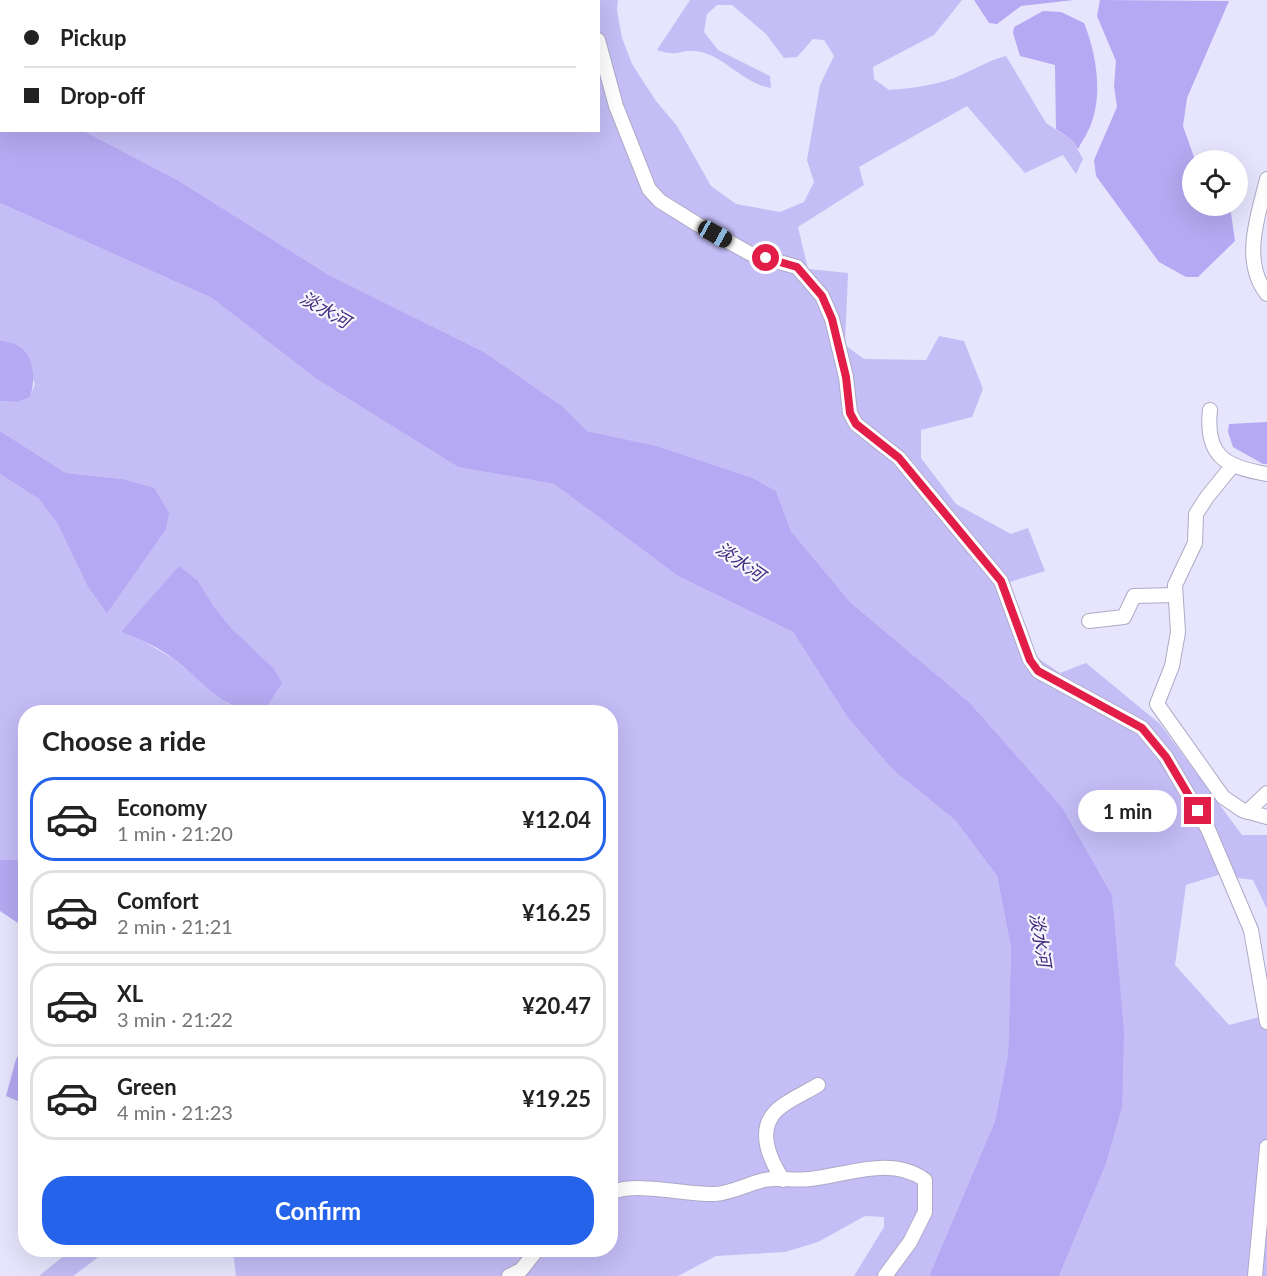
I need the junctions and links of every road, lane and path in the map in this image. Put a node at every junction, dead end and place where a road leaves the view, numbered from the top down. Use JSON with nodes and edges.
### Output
{"nodes":[{"id":1,"x":600,"y":45,"type":"edge"},
{"id":2,"x":1267,"y":179,"type":"edge"},
{"id":3,"x":1267,"y":294,"type":"edge"},
{"id":4,"x":1210,"y":410,"type":"dead end"},
{"id":5,"x":1233,"y":465,"type":"junction"},
{"id":6,"x":1267,"y":474,"type":"edge"},
{"id":7,"x":1175,"y":595,"type":"junction"},
{"id":8,"x":1089,"y":621,"type":"dead end"},
{"id":9,"x":1267,"y":793,"type":"edge"},
{"id":10,"x":1247,"y":812,"type":"junction"},
{"id":11,"x":1267,"y":817,"type":"edge"},
{"id":12,"x":1267,"y":1022,"type":"edge"},
{"id":13,"x":818,"y":1084,"type":"dead end"},
{"id":14,"x":1267,"y":1147,"type":"edge"},
{"id":15,"x":783,"y":1180,"type":"junction"},
{"id":16,"x":618,"y":1191,"type":"edge"},
{"id":17,"x":531,"y":1257,"type":"edge"},
{"id":18,"x":509,"y":1276,"type":"edge"},
{"id":19,"x":885,"y":1276,"type":"edge"},
{"id":20,"x":1255,"y":1276,"type":"edge"}],
"edges":[{"from":1,"to":12,"type":"street"},
{"from":2,"to":3,"type":"street"},
{"from":4,"to":5,"type":"street"},
{"from":5,"to":6,"type":"street"},
{"from":5,"to":7,"type":"street"},
{"from":7,"to":8,"type":"street"},
{"from":7,"to":10,"type":"street"},
{"from":9,"to":10,"type":"street"},
{"from":10,"to":11,"type":"street"},
{"from":13,"to":15,"type":"street"},
{"from":14,"to":20,"type":"street"},
{"from":15,"to":16,"type":"street"},
{"from":15,"to":19,"type":"street"},
{"from":17,"to":18,"type":"street"}]}
